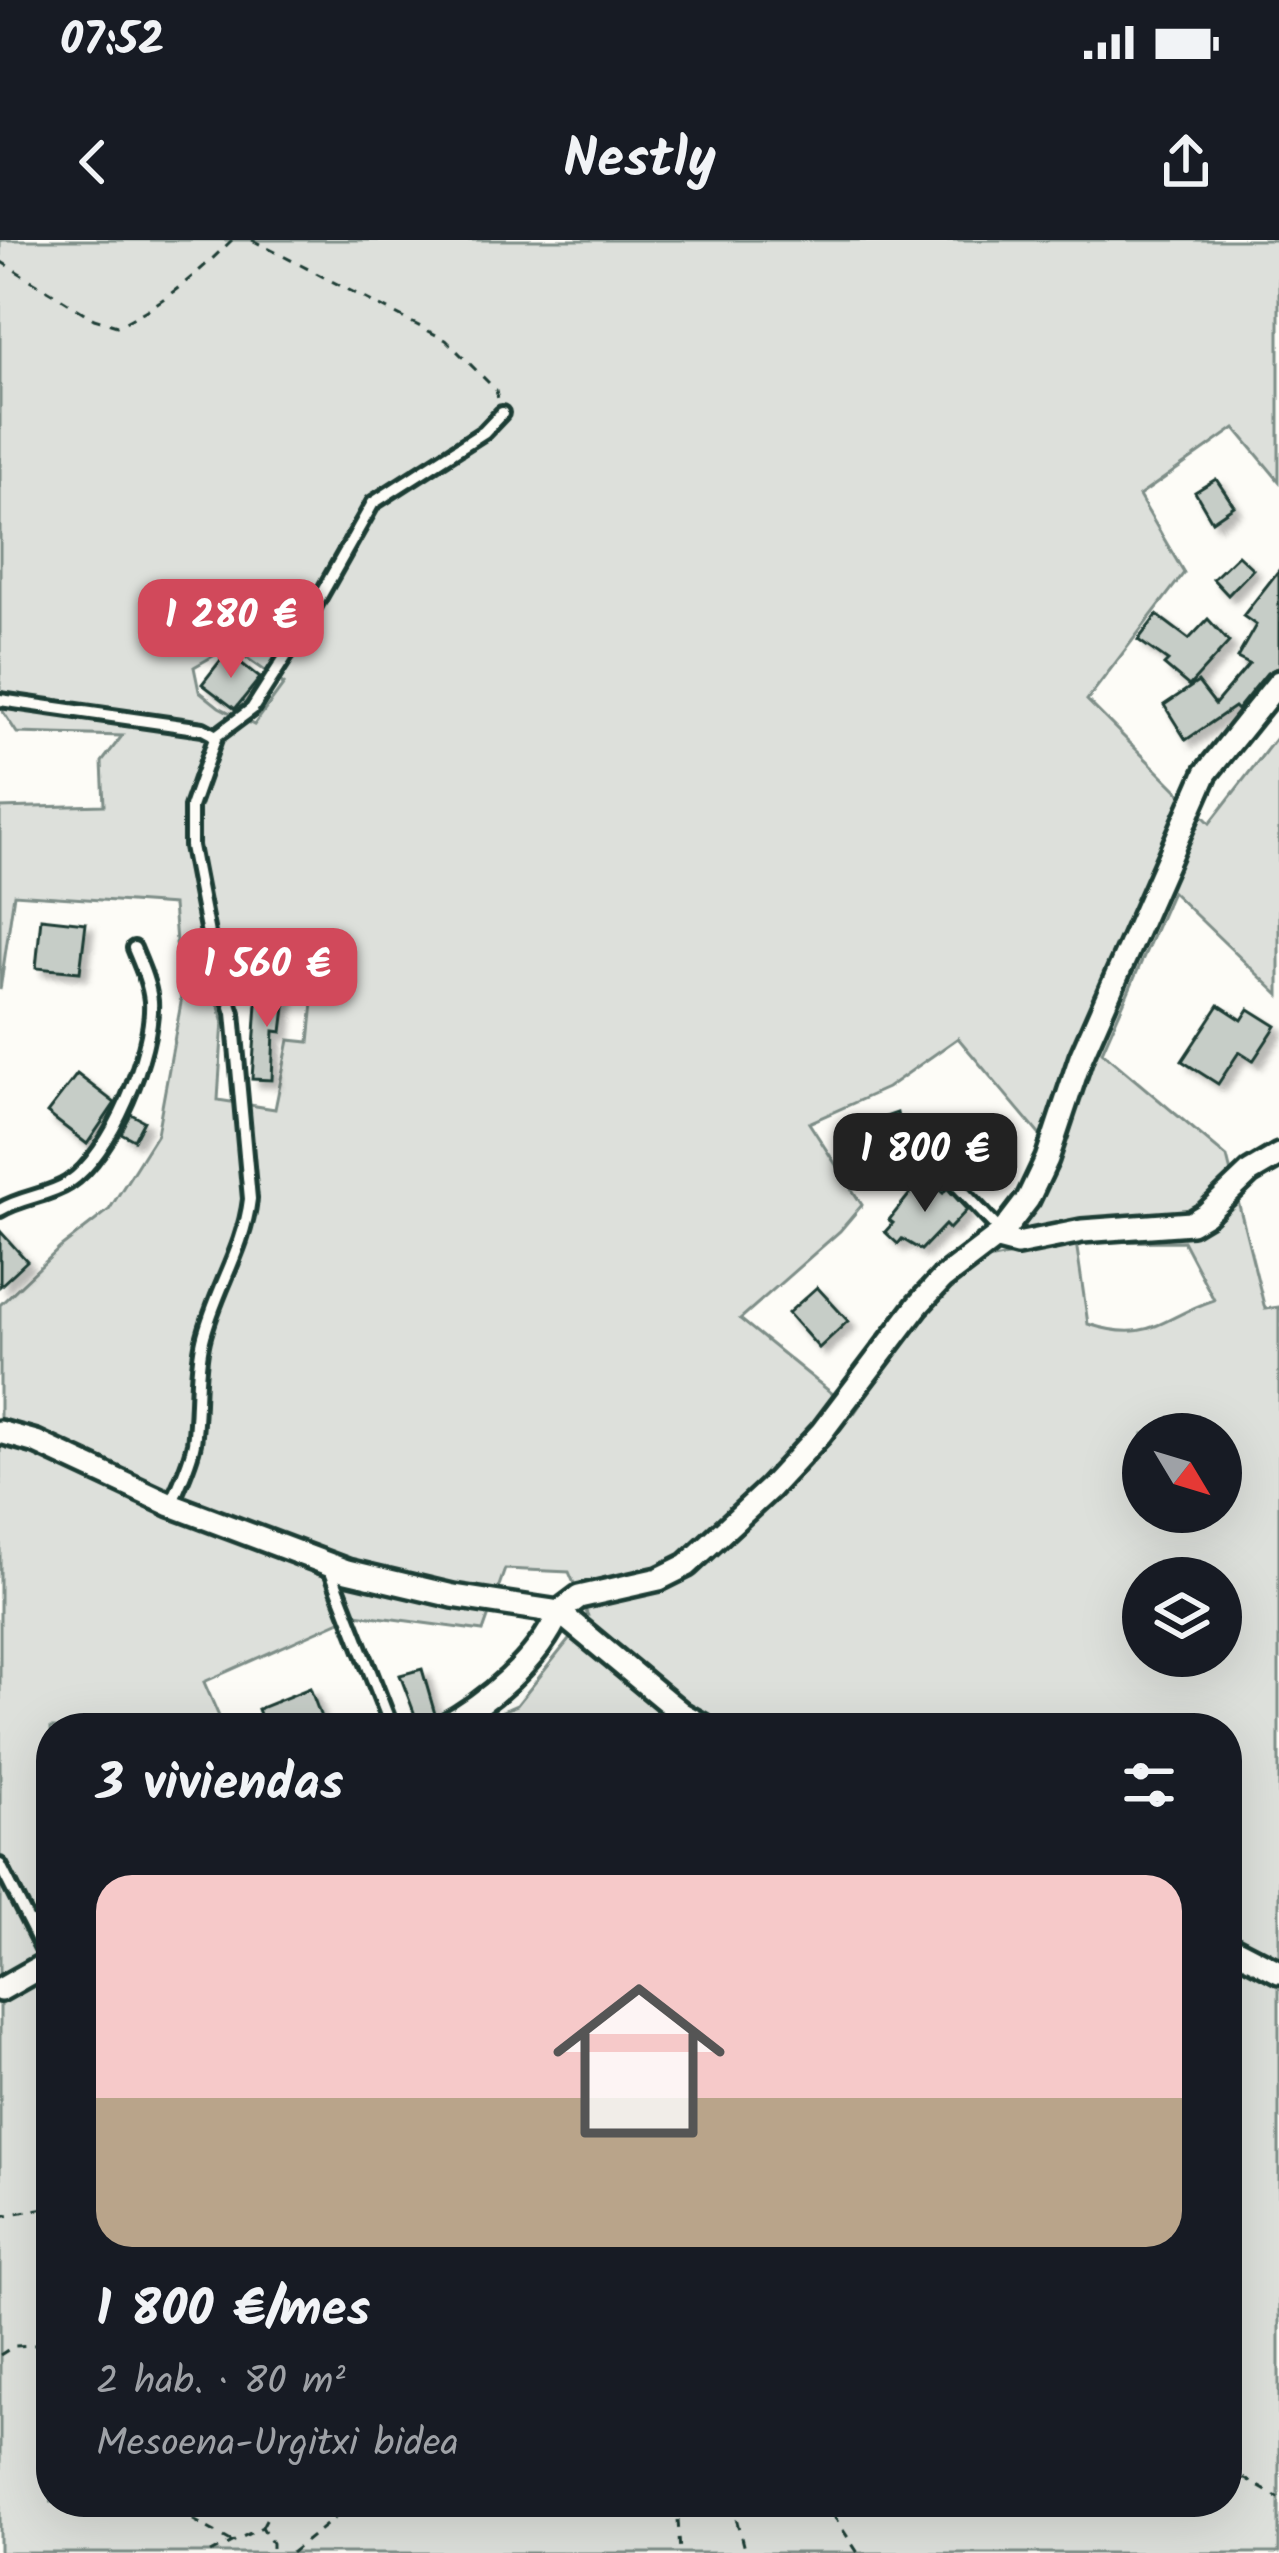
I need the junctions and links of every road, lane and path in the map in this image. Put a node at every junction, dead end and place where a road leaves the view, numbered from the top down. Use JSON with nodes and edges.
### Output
{"nodes":[{"id":1,"x":232,"y":240,"type":"edge"},
{"id":2,"x":252,"y":240,"type":"edge"},
{"id":3,"x":0,"y":261,"type":"edge"},
{"id":4,"x":502,"y":413,"type":"joint"},
{"id":5,"x":1279,"y":682,"type":"edge"},
{"id":6,"x":0,"y":700,"type":"edge"},
{"id":7,"x":216,"y":736,"type":"junction"},
{"id":8,"x":134,"y":948,"type":"dead end"},
{"id":9,"x":911,"y":1141,"type":"dead end"},
{"id":10,"x":1279,"y":1155,"type":"edge"},
{"id":11,"x":0,"y":1210,"type":"edge"},
{"id":12,"x":1000,"y":1236,"type":"junction"},
{"id":13,"x":0,"y":1432,"type":"edge"},
{"id":14,"x":171,"y":1504,"type":"junction"},
{"id":15,"x":327,"y":1564,"type":"junction"},
{"id":16,"x":559,"y":1612,"type":"junction"},
{"id":17,"x":386,"y":1713,"type":"edge"},
{"id":18,"x":466,"y":1713,"type":"edge"},
{"id":19,"x":681,"y":1713,"type":"edge"},
{"id":20,"x":0,"y":1865,"type":"edge"},
{"id":21,"x":36,"y":1935,"type":"edge"},
{"id":22,"x":1242,"y":1953,"type":"edge"},
{"id":23,"x":36,"y":1970,"type":"edge"},
{"id":24,"x":1279,"y":1972,"type":"edge"},
{"id":25,"x":0,"y":1990,"type":"edge"},
{"id":26,"x":36,"y":2210,"type":"edge"},
{"id":27,"x":0,"y":2216,"type":"edge"},
{"id":28,"x":36,"y":2345,"type":"edge"},
{"id":29,"x":0,"y":2356,"type":"edge"},
{"id":30,"x":1242,"y":2477,"type":"edge"},
{"id":31,"x":1279,"y":2498,"type":"edge"},
{"id":32,"x":188,"y":2517,"type":"edge"},
{"id":33,"x":267,"y":2517,"type":"edge"},
{"id":34,"x":337,"y":2517,"type":"edge"},
{"id":35,"x":677,"y":2517,"type":"edge"},
{"id":36,"x":736,"y":2517,"type":"edge"},
{"id":37,"x":835,"y":2517,"type":"edge"},
{"id":38,"x":262,"y":2527,"type":"junction"},
{"id":39,"x":232,"y":2542,"type":"junction"},
{"id":40,"x":211,"y":2553,"type":"edge"},
{"id":41,"x":272,"y":2553,"type":"edge"},
{"id":42,"x":290,"y":2553,"type":"edge"},
{"id":43,"x":680,"y":2553,"type":"edge"},
{"id":44,"x":745,"y":2553,"type":"edge"},
{"id":45,"x":858,"y":2553,"type":"edge"}],
"edges":[{"from":1,"to":3,"type":"path"},
{"from":2,"to":4,"type":"path"},
{"from":4,"to":7,"type":"lane"},
{"from":5,"to":12,"type":"street"},
{"from":6,"to":7,"type":"lane"},
{"from":7,"to":14,"type":"lane"},
{"from":8,"to":11,"type":"lane"},
{"from":9,"to":12,"type":"lane"},
{"from":10,"to":12,"type":"street"},
{"from":12,"to":16,"type":"street"},
{"from":13,"to":14,"type":"street"},
{"from":14,"to":15,"type":"street"},
{"from":15,"to":16,"type":"street"},
{"from":15,"to":17,"type":"lane"},
{"from":16,"to":18,"type":"street"},
{"from":16,"to":19,"type":"street"},
{"from":20,"to":21,"type":"lane"},
{"from":22,"to":24,"type":"street"},
{"from":23,"to":25,"type":"street"},
{"from":26,"to":27,"type":"path"},
{"from":28,"to":29,"type":"path"},
{"from":30,"to":31,"type":"path"},
{"from":32,"to":39,"type":"path"},
{"from":33,"to":38,"type":"path"},
{"from":34,"to":42,"type":"path"},
{"from":35,"to":43,"type":"path"},
{"from":36,"to":44,"type":"path"},
{"from":37,"to":45,"type":"path"},
{"from":38,"to":39,"type":"path"},
{"from":38,"to":41,"type":"path"},
{"from":39,"to":40,"type":"path"}]}
